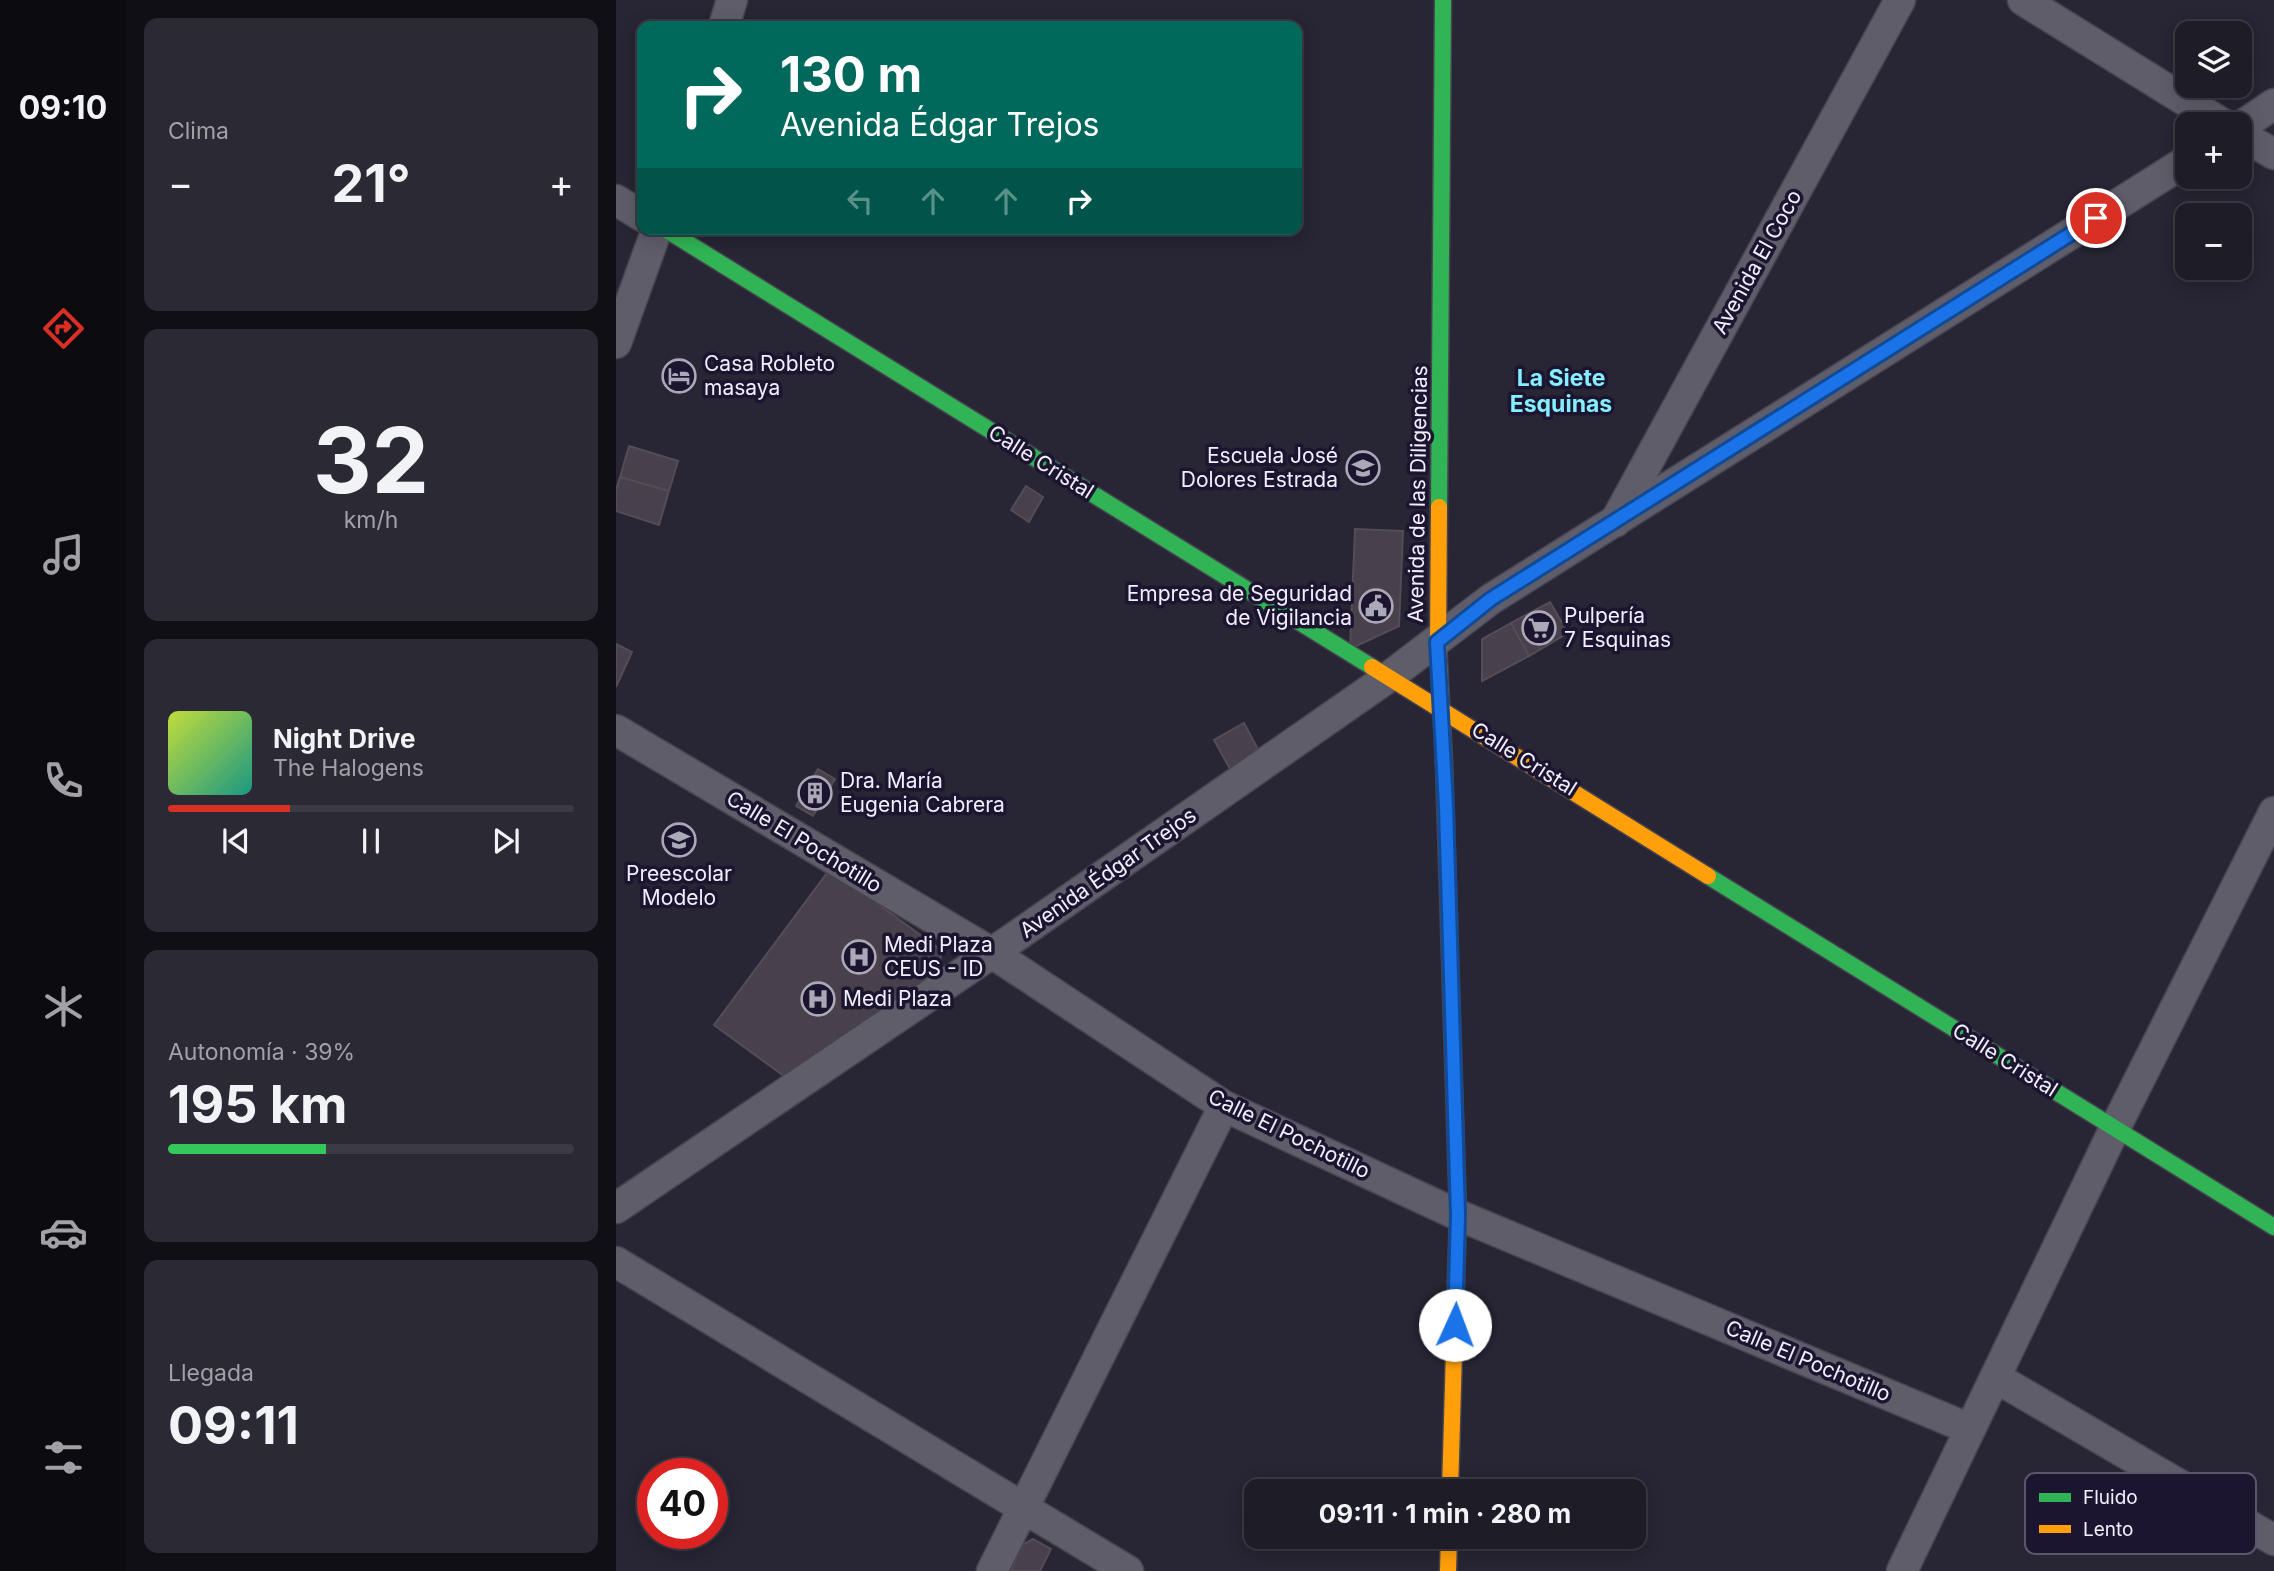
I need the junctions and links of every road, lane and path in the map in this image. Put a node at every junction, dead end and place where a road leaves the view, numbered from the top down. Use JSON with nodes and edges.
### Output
{"nodes":[{"id":1,"x":732,"y":0,"type":"edge"},
{"id":2,"x":1443,"y":0,"type":"edge"},
{"id":3,"x":1900,"y":0,"type":"edge"},
{"id":4,"x":2023,"y":0,"type":"edge"},
{"id":5,"x":726,"y":21,"type":"edge"},
{"id":6,"x":2274,"y":104,"type":"edge"},
{"id":7,"x":2203,"y":112,"type":"edge"},
{"id":8,"x":2252,"y":119,"type":"edge"},
{"id":9,"x":2252,"y":142,"type":"edge"},
{"id":10,"x":2274,"y":154,"type":"edge"},
{"id":11,"x":2175,"y":168,"type":"edge"},
{"id":12,"x":616,"y":200,"type":"edge"},
{"id":13,"x":637,"y":213,"type":"edge"},
{"id":14,"x":655,"y":235,"type":"edge"},
{"id":15,"x":675,"y":235,"type":"edge"},
{"id":16,"x":616,"y":343,"type":"edge"},
{"id":17,"x":1614,"y":524,"type":"junction"},
{"id":18,"x":1437,"y":642,"type":"junction"},
{"id":19,"x":1390,"y":676,"type":"junction"},
{"id":20,"x":1441,"y":708,"type":"junction"},
{"id":21,"x":616,"y":730,"type":"edge"},
{"id":22,"x":2274,"y":812,"type":"edge"},
{"id":23,"x":992,"y":953,"type":"junction"},
{"id":24,"x":1224,"y":1106,"type":"junction"},
{"id":25,"x":2115,"y":1128,"type":"junction"},
{"id":26,"x":616,"y":1208,"type":"edge"},
{"id":27,"x":1458,"y":1215,"type":"junction"},
{"id":28,"x":2274,"y":1227,"type":"edge"},
{"id":29,"x":616,"y":1262,"type":"edge"},
{"id":30,"x":1995,"y":1377,"type":"junction"},
{"id":31,"x":1970,"y":1429,"type":"junction"},
{"id":32,"x":2158,"y":1473,"type":"edge"},
{"id":33,"x":1451,"y":1479,"type":"edge"},
{"id":34,"x":1024,"y":1510,"type":"junction"},
{"id":35,"x":2256,"y":1530,"type":"edge"},
{"id":36,"x":2274,"y":1541,"type":"edge"},
{"id":37,"x":1449,"y":1549,"type":"edge"},
{"id":38,"x":992,"y":1571,"type":"edge"},
{"id":39,"x":1128,"y":1571,"type":"edge"},
{"id":40,"x":1448,"y":1571,"type":"edge"},
{"id":41,"x":1902,"y":1571,"type":"edge"}],
"edges":[{"from":1,"to":5,"type":"street"},
{"from":2,"to":18,"type":"street","name":"Avenida de las Diligencias"},
{"from":3,"to":17,"type":"street","name":"Avenida El Coco"},
{"from":4,"to":7,"type":"street"},
{"from":6,"to":8,"type":"street"},
{"from":9,"to":10,"type":"street"},
{"from":11,"to":17,"type":"street"},
{"from":12,"to":13,"type":"street"},
{"from":14,"to":16,"type":"street"},
{"from":15,"to":19,"type":"street","name":"Calle Cristal"},
{"from":17,"to":18,"type":"street"},
{"from":18,"to":19,"type":"street","name":"Avenida Édgar Trejos"},
{"from":18,"to":20,"type":"street","name":"Avenida de las Diligencias"},
{"from":19,"to":20,"type":"street","name":"Calle Cristal"},
{"from":19,"to":23,"type":"street","name":"Avenida Édgar Trejos"},
{"from":20,"to":25,"type":"street","name":"Calle Cristal"},
{"from":20,"to":27,"type":"street","name":"Avenida de las Diligencias"},
{"from":21,"to":23,"type":"street","name":"Calle El Pochotillo"},
{"from":22,"to":25,"type":"street"},
{"from":23,"to":24,"type":"street","name":"Calle El Pochotillo"},
{"from":23,"to":26,"type":"street","name":"Avenida Édgar Trejos"},
{"from":24,"to":27,"type":"street","name":"Calle El Pochotillo"},
{"from":24,"to":34,"type":"street"},
{"from":25,"to":28,"type":"street","name":"Calle Cristal"},
{"from":25,"to":30,"type":"street"},
{"from":27,"to":31,"type":"street","name":"Calle El Pochotillo"},
{"from":27,"to":33,"type":"street","name":"Avenida de las Diligencias"},
{"from":29,"to":34,"type":"street"},
{"from":30,"to":31,"type":"street"},
{"from":30,"to":32,"type":"street"},
{"from":31,"to":41,"type":"street"},
{"from":34,"to":38,"type":"street"},
{"from":34,"to":39,"type":"street"},
{"from":35,"to":36,"type":"street"},
{"from":37,"to":40,"type":"street"}]}
